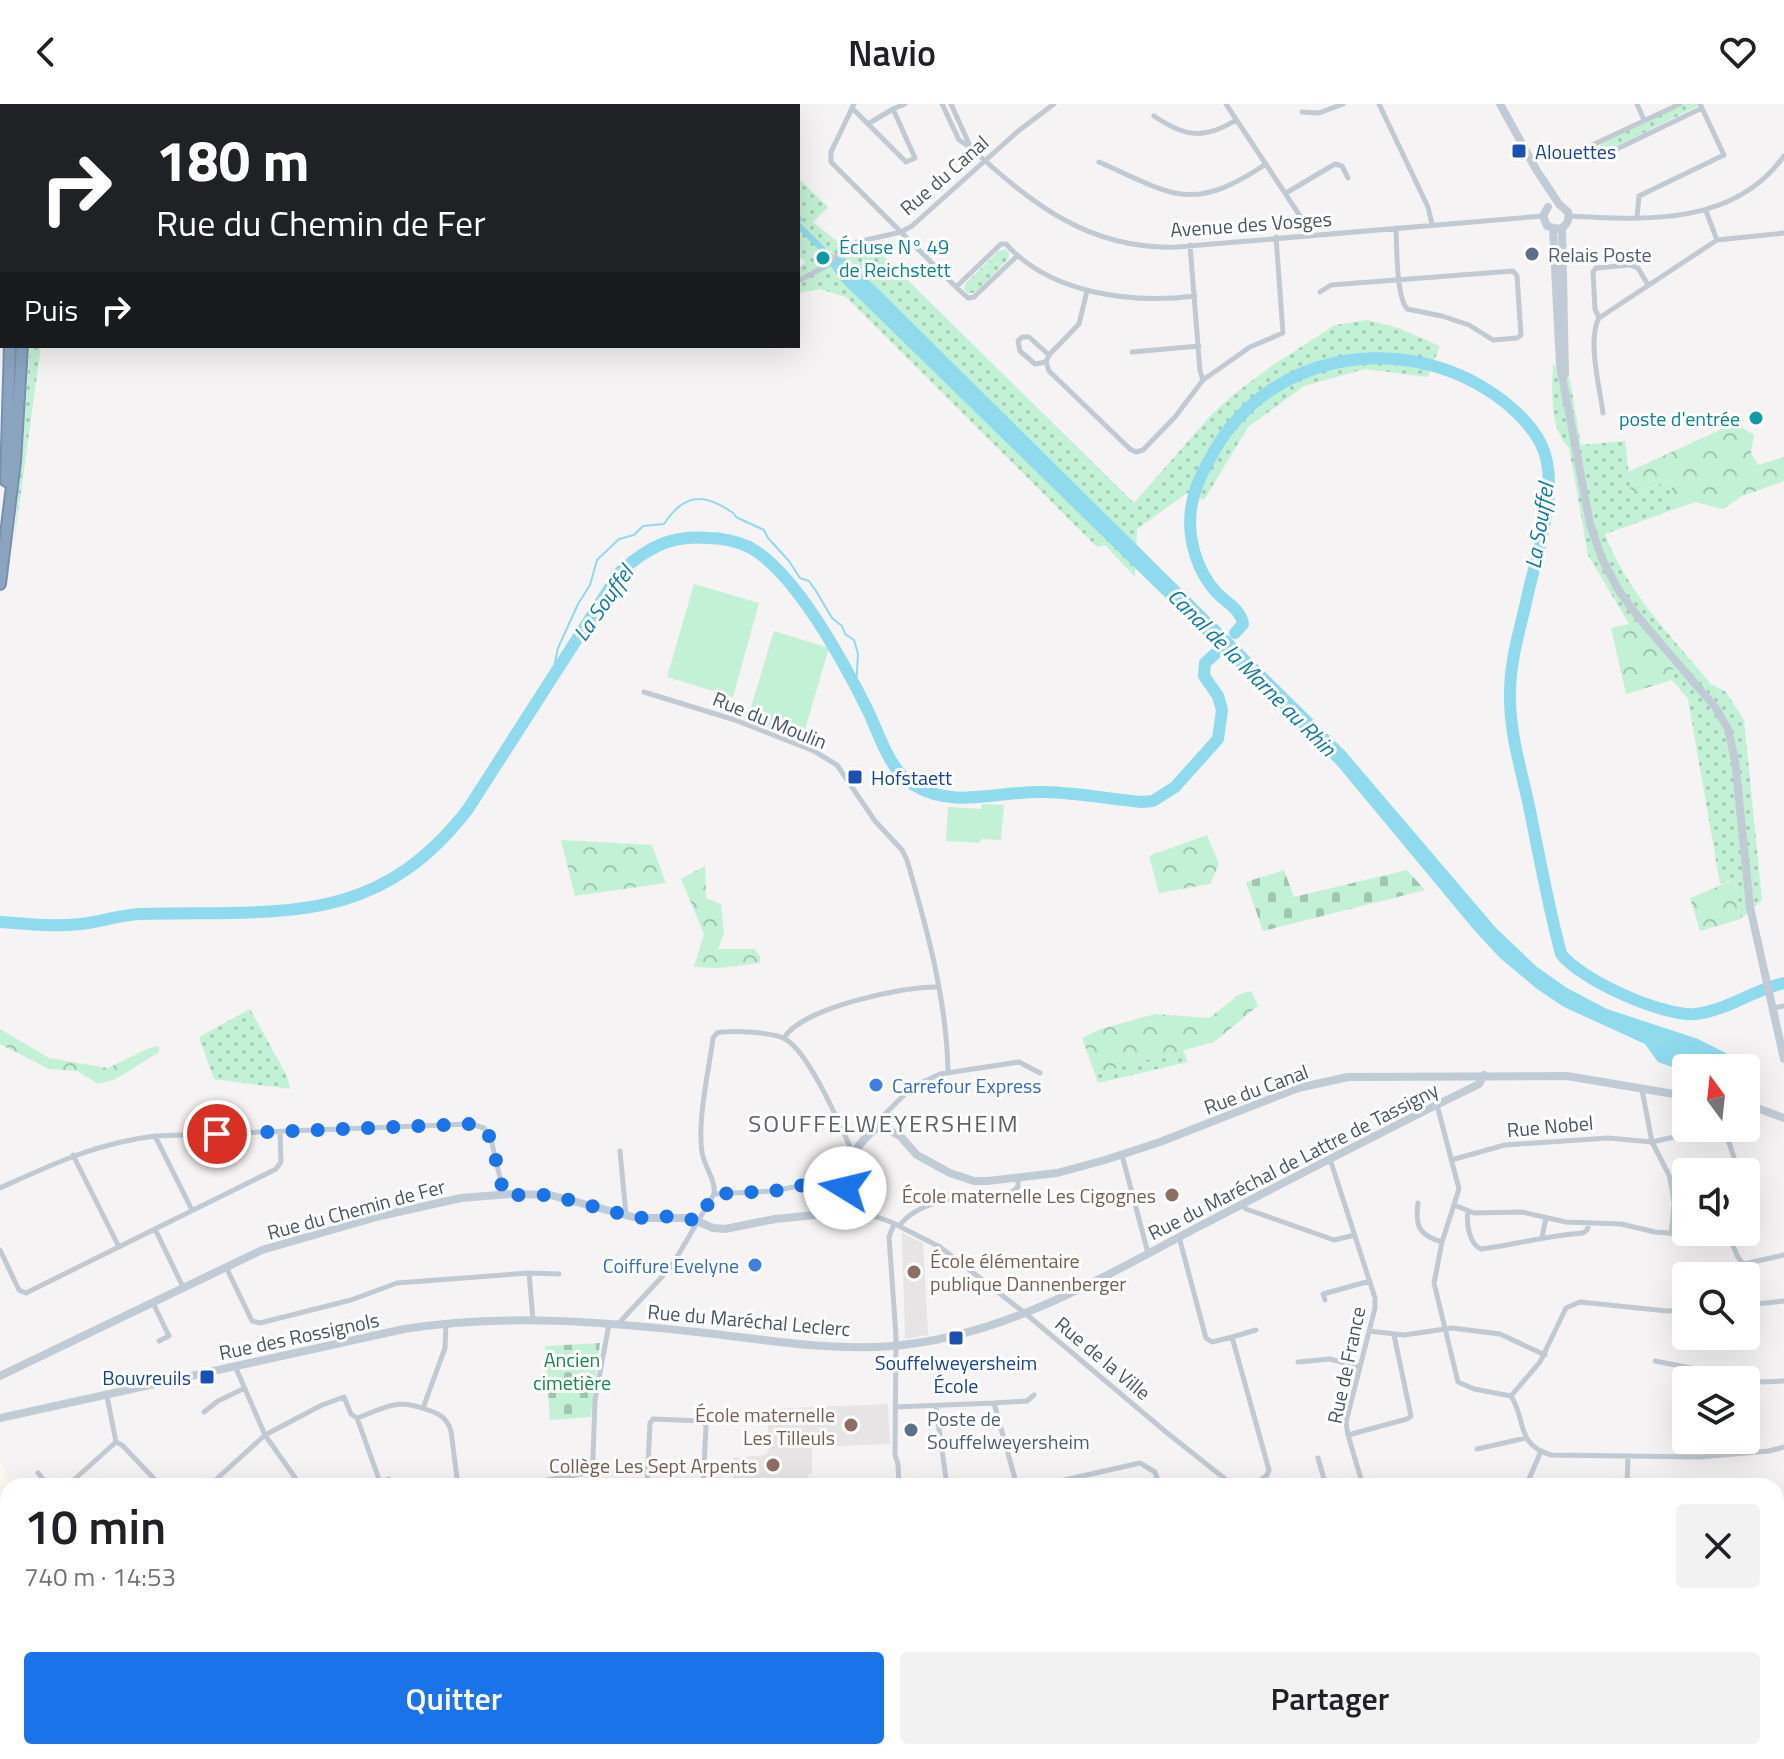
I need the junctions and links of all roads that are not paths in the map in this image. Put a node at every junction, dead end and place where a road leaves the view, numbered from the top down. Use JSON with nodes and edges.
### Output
{"nodes":[{"id":1,"x":905,"y":104,"type":"edge"},
{"id":2,"x":942,"y":104,"type":"edge"},
{"id":3,"x":951,"y":104,"type":"edge"},
{"id":4,"x":1054,"y":104,"type":"edge"},
{"id":5,"x":1226,"y":104,"type":"edge"},
{"id":6,"x":1343,"y":104,"type":"edge"},
{"id":7,"x":1379,"y":104,"type":"edge"},
{"id":8,"x":1500,"y":104,"type":"edge"},
{"id":9,"x":1637,"y":104,"type":"edge"},
{"id":10,"x":1680,"y":104,"type":"edge"},
{"id":11,"x":853,"y":106,"type":"edge"},
{"id":12,"x":1046,"y":106,"type":"edge"},
{"id":13,"x":1701,"y":106,"type":"edge"},
{"id":14,"x":893,"y":109,"type":"junction"},
{"id":15,"x":1302,"y":112,"type":"dead end"},
{"id":16,"x":1154,"y":116,"type":"dead end"},
{"id":17,"x":1236,"y":120,"type":"junction"},
{"id":18,"x":1644,"y":120,"type":"junction"},
{"id":19,"x":868,"y":124,"type":"junction"},
{"id":20,"x":971,"y":148,"type":"junction"},
{"id":21,"x":1784,"y":156,"type":"edge"},
{"id":22,"x":986,"y":162,"type":"junction"},
{"id":23,"x":1099,"y":162,"type":"dead end"},
{"id":24,"x":1266,"y":164,"type":"junction"},
{"id":25,"x":1537,"y":171,"type":"junction"},
{"id":26,"x":1348,"y":178,"type":"dead end"},
{"id":27,"x":1286,"y":193,"type":"junction"},
{"id":28,"x":1559,"y":204,"type":"junction"},
{"id":29,"x":1548,"y":207,"type":"junction"},
{"id":30,"x":1706,"y":211,"type":"junction"},
{"id":31,"x":1543,"y":216,"type":"junction"},
{"id":32,"x":1569,"y":216,"type":"junction"},
{"id":33,"x":1637,"y":217,"type":"junction"},
{"id":34,"x":1432,"y":224,"type":"junction"},
{"id":35,"x":1396,"y":228,"type":"junction"},
{"id":36,"x":1558,"y":229,"type":"junction"},
{"id":37,"x":901,"y":232,"type":"junction"},
{"id":38,"x":1784,"y":233,"type":"edge"},
{"id":39,"x":1308,"y":235,"type":"junction"},
{"id":40,"x":1276,"y":237,"type":"junction"},
{"id":41,"x":1717,"y":240,"type":"junction"},
{"id":42,"x":1190,"y":245,"type":"junction"},
{"id":43,"x":1017,"y":256,"type":"junction"},
{"id":44,"x":800,"y":280,"type":"edge"},
{"id":45,"x":1401,"y":280,"type":"junction"},
{"id":46,"x":1648,"y":285,"type":"junction"},
{"id":47,"x":956,"y":287,"type":"junction"},
{"id":48,"x":1087,"y":291,"type":"junction"},
{"id":49,"x":1320,"y":292,"type":"dead end"},
{"id":50,"x":1195,"y":296,"type":"junction"},
{"id":51,"x":1599,"y":318,"type":"junction"},
{"id":52,"x":1199,"y":346,"type":"junction"},
{"id":53,"x":10,"y":348,"type":"edge"},
{"id":54,"x":23,"y":348,"type":"edge"},
{"id":55,"x":1132,"y":352,"type":"dead end"},
{"id":56,"x":1048,"y":359,"type":"junction"},
{"id":57,"x":1203,"y":380,"type":"junction"},
{"id":58,"x":1603,"y":413,"type":"dead end"},
{"id":59,"x":0,"y":555,"type":"edge"},
{"id":60,"x":0,"y":584,"type":"edge"},
{"id":61,"x":644,"y":692,"type":"dead end"},
{"id":62,"x":938,"y":987,"type":"junction"},
{"id":63,"x":1784,"y":1006,"type":"edge"},
{"id":64,"x":1773,"y":1008,"type":"junction"},
{"id":65,"x":784,"y":1038,"type":"junction"},
{"id":66,"x":1784,"y":1059,"type":"edge"},
{"id":67,"x":948,"y":1073,"type":"junction"},
{"id":68,"x":1040,"y":1073,"type":"dead end"},
{"id":69,"x":1484,"y":1075,"type":"junction"},
{"id":70,"x":1642,"y":1090,"type":"junction"},
{"id":71,"x":1672,"y":1094,"type":"edge"},
{"id":72,"x":1437,"y":1105,"type":"junction"},
{"id":73,"x":1760,"y":1109,"type":"edge"},
{"id":74,"x":1784,"y":1118,"type":"edge"},
{"id":75,"x":878,"y":1127,"type":"junction"},
{"id":76,"x":280,"y":1131,"type":"junction"},
{"id":77,"x":155,"y":1136,"type":"junction"},
{"id":78,"x":1672,"y":1137,"type":"edge"},
{"id":79,"x":1652,"y":1142,"type":"junction"},
{"id":80,"x":620,"y":1151,"type":"dead end"},
{"id":81,"x":852,"y":1151,"type":"junction"},
{"id":82,"x":73,"y":1155,"type":"junction"},
{"id":83,"x":1122,"y":1155,"type":"junction"},
{"id":84,"x":1330,"y":1159,"type":"junction"},
{"id":85,"x":1451,"y":1160,"type":"junction"},
{"id":86,"x":843,"y":1177,"type":"junction"},
{"id":87,"x":1018,"y":1178,"type":"junction"},
{"id":88,"x":0,"y":1188,"type":"edge"},
{"id":89,"x":714,"y":1194,"type":"junction"},
{"id":90,"x":504,"y":1195,"type":"junction"},
{"id":91,"x":1418,"y":1203,"type":"dead end"},
{"id":92,"x":1242,"y":1204,"type":"junction"},
{"id":93,"x":1454,"y":1205,"type":"junction"},
{"id":94,"x":851,"y":1208,"type":"junction"},
{"id":95,"x":192,"y":1210,"type":"junction"},
{"id":96,"x":1468,"y":1211,"type":"junction"},
{"id":97,"x":626,"y":1215,"type":"junction"},
{"id":98,"x":1546,"y":1218,"type":"junction"},
{"id":99,"x":698,"y":1221,"type":"junction"},
{"id":100,"x":1589,"y":1223,"type":"junction"},
{"id":101,"x":896,"y":1225,"type":"junction"},
{"id":102,"x":155,"y":1229,"type":"junction"},
{"id":103,"x":1671,"y":1234,"type":"joint"},
{"id":104,"x":1355,"y":1235,"type":"junction"},
{"id":105,"x":1179,"y":1237,"type":"junction"},
{"id":106,"x":1542,"y":1237,"type":"junction"},
{"id":107,"x":1442,"y":1242,"type":"junction"},
{"id":108,"x":1732,"y":1246,"type":"edge"},
{"id":109,"x":119,"y":1247,"type":"junction"},
{"id":110,"x":0,"y":1250,"type":"edge"},
{"id":111,"x":1148,"y":1253,"type":"junction"},
{"id":112,"x":1784,"y":1255,"type":"edge"},
{"id":113,"x":226,"y":1267,"type":"junction"},
{"id":114,"x":529,"y":1273,"type":"junction"},
{"id":115,"x":559,"y":1274,"type":"dead end"},
{"id":116,"x":1370,"y":1281,"type":"junction"},
{"id":117,"x":183,"y":1287,"type":"junction"},
{"id":118,"x":1325,"y":1300,"type":"dead end"},
{"id":119,"x":1784,"y":1301,"type":"edge"},
{"id":120,"x":152,"y":1303,"type":"junction"},
{"id":121,"x":1760,"y":1304,"type":"edge"},
{"id":122,"x":1672,"y":1311,"type":"edge"},
{"id":123,"x":1026,"y":1314,"type":"junction"},
{"id":124,"x":533,"y":1320,"type":"junction"},
{"id":125,"x":446,"y":1323,"type":"junction"},
{"id":126,"x":614,"y":1324,"type":"junction"},
{"id":127,"x":1445,"y":1328,"type":"junction"},
{"id":128,"x":1256,"y":1330,"type":"dead end"},
{"id":129,"x":1369,"y":1331,"type":"junction"},
{"id":130,"x":1394,"y":1335,"type":"junction"},
{"id":131,"x":1232,"y":1337,"type":"junction"},
{"id":132,"x":159,"y":1341,"type":"dead end"},
{"id":133,"x":895,"y":1346,"type":"junction"},
{"id":134,"x":1545,"y":1355,"type":"junction"},
{"id":135,"x":1655,"y":1361,"type":"dead end"},
{"id":136,"x":1298,"y":1362,"type":"dead end"},
{"id":137,"x":235,"y":1366,"type":"junction"},
{"id":138,"x":1360,"y":1367,"type":"junction"},
{"id":139,"x":0,"y":1376,"type":"edge"},
{"id":140,"x":1784,"y":1381,"type":"edge"},
{"id":141,"x":243,"y":1389,"type":"junction"},
{"id":142,"x":1034,"y":1395,"type":"dead end"},
{"id":143,"x":107,"y":1396,"type":"junction"},
{"id":144,"x":1511,"y":1396,"type":"junction"},
{"id":145,"x":994,"y":1403,"type":"junction"},
{"id":146,"x":895,"y":1407,"type":"junction"},
{"id":147,"x":936,"y":1407,"type":"junction"},
{"id":148,"x":423,"y":1408,"type":"junction"},
{"id":149,"x":204,"y":1412,"type":"dead end"},
{"id":150,"x":0,"y":1418,"type":"edge"},
{"id":151,"x":357,"y":1418,"type":"junction"},
{"id":152,"x":265,"y":1435,"type":"junction"},
{"id":153,"x":1348,"y":1435,"type":"junction"},
{"id":154,"x":1526,"y":1438,"type":"junction"},
{"id":155,"x":116,"y":1442,"type":"junction"},
{"id":156,"x":1784,"y":1447,"type":"edge"},
{"id":157,"x":1477,"y":1449,"type":"dead end"},
{"id":158,"x":1541,"y":1451,"type":"junction"},
{"id":159,"x":1628,"y":1456,"type":"junction"},
{"id":160,"x":1318,"y":1458,"type":"dead end"},
{"id":161,"x":592,"y":1472,"type":"junction"},
{"id":162,"x":38,"y":1473,"type":"dead end"},
{"id":163,"x":42,"y":1478,"type":"edge"},
{"id":164,"x":76,"y":1478,"type":"edge"},
{"id":165,"x":153,"y":1478,"type":"edge"},
{"id":166,"x":218,"y":1478,"type":"edge"},
{"id":167,"x":295,"y":1478,"type":"edge"},
{"id":168,"x":379,"y":1478,"type":"edge"},
{"id":169,"x":457,"y":1478,"type":"edge"},
{"id":170,"x":559,"y":1478,"type":"edge"},
{"id":171,"x":592,"y":1478,"type":"edge"},
{"id":172,"x":647,"y":1478,"type":"edge"},
{"id":173,"x":703,"y":1478,"type":"edge"},
{"id":174,"x":899,"y":1478,"type":"edge"},
{"id":175,"x":946,"y":1478,"type":"edge"},
{"id":176,"x":1015,"y":1478,"type":"edge"},
{"id":177,"x":1073,"y":1478,"type":"edge"},
{"id":178,"x":1157,"y":1478,"type":"edge"},
{"id":179,"x":1224,"y":1478,"type":"edge"},
{"id":180,"x":1263,"y":1478,"type":"edge"},
{"id":181,"x":1324,"y":1478,"type":"edge"},
{"id":182,"x":1361,"y":1478,"type":"edge"},
{"id":183,"x":1529,"y":1478,"type":"edge"},
{"id":184,"x":1627,"y":1478,"type":"edge"}],
"edges":[{"from":1,"to":14,"type":"street"},
{"from":2,"to":20,"type":"street"},
{"from":3,"to":20,"type":"street"},
{"from":4,"to":12,"type":"street","name":"Rue du Canal"},
{"from":5,"to":17,"type":"street"},
{"from":6,"to":15,"type":"street"},
{"from":7,"to":34,"type":"street"},
{"from":8,"to":25,"type":"street"},
{"from":9,"to":18,"type":"street"},
{"from":10,"to":18,"type":"street"},
{"from":11,"to":19,"type":"street"},
{"from":11,"to":37,"type":"street"},
{"from":12,"to":22,"type":"street","name":"Rue du Canal"},
{"from":13,"to":18,"type":"street"},
{"from":13,"to":33,"type":"street"},
{"from":14,"to":19,"type":"street"},
{"from":14,"to":19,"type":"street"},
{"from":16,"to":17,"type":"street"},
{"from":17,"to":24,"type":"street"},
{"from":20,"to":22,"type":"street","name":"Avenue des Vosges"},
{"from":21,"to":30,"type":"street"},
{"from":22,"to":37,"type":"street","name":"Rue du Canal"},
{"from":22,"to":42,"type":"street","name":"Avenue des Vosges"},
{"from":23,"to":24,"type":"street"},
{"from":24,"to":27,"type":"street"},
{"from":25,"to":28,"type":"street"},
{"from":25,"to":29,"type":"street"},
{"from":26,"to":27,"type":"street"},
{"from":27,"to":39,"type":"street"},
{"from":28,"to":29,"type":"street"},
{"from":28,"to":32,"type":"street"},
{"from":29,"to":31,"type":"street"},
{"from":30,"to":33,"type":"street"},
{"from":30,"to":41,"type":"street"},
{"from":31,"to":34,"type":"street","name":"Avenue des Vosges"},
{"from":31,"to":36,"type":"street"},
{"from":32,"to":33,"type":"street"},
{"from":32,"to":36,"type":"street"},
{"from":34,"to":35,"type":"street","name":"Avenue des Vosges"},
{"from":35,"to":39,"type":"street","name":"Avenue des Vosges"},
{"from":35,"to":45,"type":"street"},
{"from":36,"to":64,"type":"street"},
{"from":37,"to":44,"type":"street","name":"Rue du Canal"},
{"from":37,"to":47,"type":"street"},
{"from":38,"to":41,"type":"street"},
{"from":39,"to":40,"type":"street","name":"Avenue des Vosges"},
{"from":40,"to":42,"type":"street","name":"Avenue des Vosges"},
{"from":40,"to":57,"type":"street"},
{"from":41,"to":46,"type":"street"},
{"from":42,"to":50,"type":"street"},
{"from":43,"to":47,"type":"street"},
{"from":43,"to":47,"type":"street"},
{"from":43,"to":48,"type":"street"},
{"from":45,"to":45,"type":"street"},
{"from":45,"to":49,"type":"street"},
{"from":46,"to":51,"type":"street"},
{"from":46,"to":51,"type":"street"},
{"from":48,"to":50,"type":"street"},
{"from":48,"to":56,"type":"street"},
{"from":50,"to":52,"type":"street"},
{"from":51,"to":58,"type":"street"},
{"from":52,"to":55,"type":"street"},
{"from":52,"to":57,"type":"street"},
{"from":53,"to":59,"type":"highway"},
{"from":54,"to":60,"type":"highway"},
{"from":56,"to":56,"type":"street"},
{"from":56,"to":57,"type":"street"},
{"from":61,"to":62,"type":"street","name":"Rue du Moulin"},
{"from":62,"to":65,"type":"street"},
{"from":62,"to":67,"type":"street","name":"Rue du Moulin"},
{"from":63,"to":64,"type":"street"},
{"from":64,"to":66,"type":"street"},
{"from":65,"to":81,"type":"street"},
{"from":65,"to":89,"type":"street"},
{"from":67,"to":68,"type":"street"},
{"from":67,"to":75,"type":"street"},
{"from":69,"to":70,"type":"street","name":"Rue du Canal"},
{"from":69,"to":72,"type":"street","name":"Rue du Maréchal de Lattre de Tassigny"},
{"from":69,"to":83,"type":"street","name":"Rue du Canal"},
{"from":70,"to":71,"type":"street","name":"Rue du Canal"},
{"from":70,"to":79,"type":"street"},
{"from":72,"to":84,"type":"street","name":"Rue du Maréchal de Lattre de Tassigny"},
{"from":72,"to":85,"type":"street"},
{"from":73,"to":74,"type":"street"},
{"from":75,"to":81,"type":"street"},
{"from":75,"to":87,"type":"street","name":"Rue du Canal"},
{"from":76,"to":77,"type":"street"},
{"from":76,"to":90,"type":"street"},
{"from":76,"to":95,"type":"street"},
{"from":77,"to":82,"type":"street"},
{"from":77,"to":95,"type":"street"},
{"from":78,"to":79,"type":"street","name":"Rue Nobel"},
{"from":79,"to":85,"type":"street","name":"Rue Nobel"},
{"from":79,"to":103,"type":"street"},
{"from":80,"to":97,"type":"street"},
{"from":81,"to":86,"type":"street"},
{"from":82,"to":88,"type":"street"},
{"from":82,"to":109,"type":"street"},
{"from":83,"to":87,"type":"street","name":"Rue du Canal"},
{"from":83,"to":111,"type":"street"},
{"from":84,"to":92,"type":"street","name":"Rue du Maréchal de Lattre de Tassigny"},
{"from":84,"to":104,"type":"street","name":"Rue de France"},
{"from":85,"to":93,"type":"street"},
{"from":86,"to":89,"type":"street"},
{"from":86,"to":94,"type":"street"},
{"from":87,"to":101,"type":"street"},
{"from":89,"to":99,"type":"street"},
{"from":90,"to":97,"type":"street","name":"Rue du Chemin de Fer"},
{"from":90,"to":113,"type":"street","name":"Rue du Chemin de Fer"},
{"from":91,"to":107,"type":"street"},
{"from":92,"to":104,"type":"street"},
{"from":92,"to":105,"type":"street","name":"Rue du Maréchal de Lattre de Tassigny"},
{"from":93,"to":96,"type":"street"},
{"from":93,"to":107,"type":"street"},
{"from":94,"to":99,"type":"street","name":"Rue du Chemin de Fer"},
{"from":94,"to":101,"type":"street","name":"Rue de la Ville"},
{"from":95,"to":102,"type":"street"},
{"from":96,"to":98,"type":"street"},
{"from":96,"to":106,"type":"street"},
{"from":97,"to":99,"type":"street","name":"Rue du Chemin de Fer"},
{"from":98,"to":100,"type":"street"},
{"from":98,"to":106,"type":"street"},
{"from":99,"to":126,"type":"street"},
{"from":100,"to":103,"type":"street"},
{"from":100,"to":106,"type":"street"},
{"from":101,"to":123,"type":"street","name":"Rue de la Ville"},
{"from":101,"to":133,"type":"street"},
{"from":102,"to":109,"type":"street"},
{"from":102,"to":117,"type":"street"},
{"from":104,"to":116,"type":"street","name":"Rue de France"},
{"from":105,"to":111,"type":"street","name":"Rue du Maréchal de Lattre de Tassigny"},
{"from":105,"to":131,"type":"street"},
{"from":107,"to":127,"type":"street"},
{"from":108,"to":112,"type":"street"},
{"from":109,"to":110,"type":"street"},
{"from":111,"to":123,"type":"street","name":"Rue du Maréchal de Lattre de Tassigny"},
{"from":113,"to":114,"type":"street"},
{"from":113,"to":117,"type":"street","name":"Rue du Chemin de Fer"},
{"from":114,"to":115,"type":"street"},
{"from":114,"to":124,"type":"street"},
{"from":116,"to":118,"type":"street"},
{"from":116,"to":129,"type":"street","name":"Rue de France"},
{"from":117,"to":120,"type":"street","name":"Rue du Chemin de Fer"},
{"from":119,"to":121,"type":"street"},
{"from":120,"to":132,"type":"street"},
{"from":120,"to":139,"type":"street","name":"Rue du Chemin de Fer"},
{"from":122,"to":134,"type":"street"},
{"from":123,"to":133,"type":"street","name":"Rue du Maréchal Leclerc"},
{"from":123,"to":179,"type":"street","name":"Rue de la Ville"},
{"from":124,"to":125,"type":"street","name":"Rue des Rossignols"},
{"from":124,"to":126,"type":"street","name":"Rue des Rossignols"},
{"from":125,"to":137,"type":"street","name":"Rue des Rossignols"},
{"from":125,"to":148,"type":"street"},
{"from":126,"to":133,"type":"street","name":"Rue du Maréchal Leclerc"},
{"from":126,"to":161,"type":"street"},
{"from":127,"to":130,"type":"street"},
{"from":127,"to":134,"type":"street"},
{"from":127,"to":144,"type":"street"},
{"from":128,"to":131,"type":"street"},
{"from":129,"to":130,"type":"street"},
{"from":129,"to":138,"type":"street","name":"Rue de France"},
{"from":130,"to":153,"type":"street"},
{"from":131,"to":180,"type":"street"},
{"from":133,"to":146,"type":"street"},
{"from":134,"to":144,"type":"street"},
{"from":135,"to":140,"type":"street"},
{"from":136,"to":138,"type":"street"},
{"from":137,"to":141,"type":"street"},
{"from":137,"to":143,"type":"street","name":"Rue des Rossignols"},
{"from":138,"to":153,"type":"street","name":"Rue de France"},
{"from":141,"to":149,"type":"street"},
{"from":141,"to":152,"type":"street"},
{"from":142,"to":145,"type":"street"},
{"from":143,"to":150,"type":"street","name":"Rue des Rossignols"},
{"from":143,"to":155,"type":"street"},
{"from":144,"to":154,"type":"street"},
{"from":145,"to":147,"type":"street"},
{"from":145,"to":176,"type":"street"},
{"from":146,"to":147,"type":"street"},
{"from":146,"to":174,"type":"street"},
{"from":147,"to":175,"type":"street"},
{"from":148,"to":151,"type":"street"},
{"from":148,"to":169,"type":"street"},
{"from":151,"to":152,"type":"street"},
{"from":151,"to":168,"type":"street"},
{"from":152,"to":166,"type":"street"},
{"from":152,"to":167,"type":"street"},
{"from":153,"to":182,"type":"street","name":"Rue de France"},
{"from":154,"to":157,"type":"street"},
{"from":154,"to":158,"type":"street"},
{"from":155,"to":164,"type":"street"},
{"from":155,"to":165,"type":"street"},
{"from":156,"to":159,"type":"street"},
{"from":158,"to":159,"type":"street"},
{"from":158,"to":183,"type":"street"},
{"from":159,"to":184,"type":"street"},
{"from":160,"to":181,"type":"street"},
{"from":161,"to":170,"type":"street"},
{"from":161,"to":171,"type":"street"},
{"from":162,"to":163,"type":"street"},
{"from":172,"to":173,"type":"street"},
{"from":177,"to":178,"type":"street"}]}
